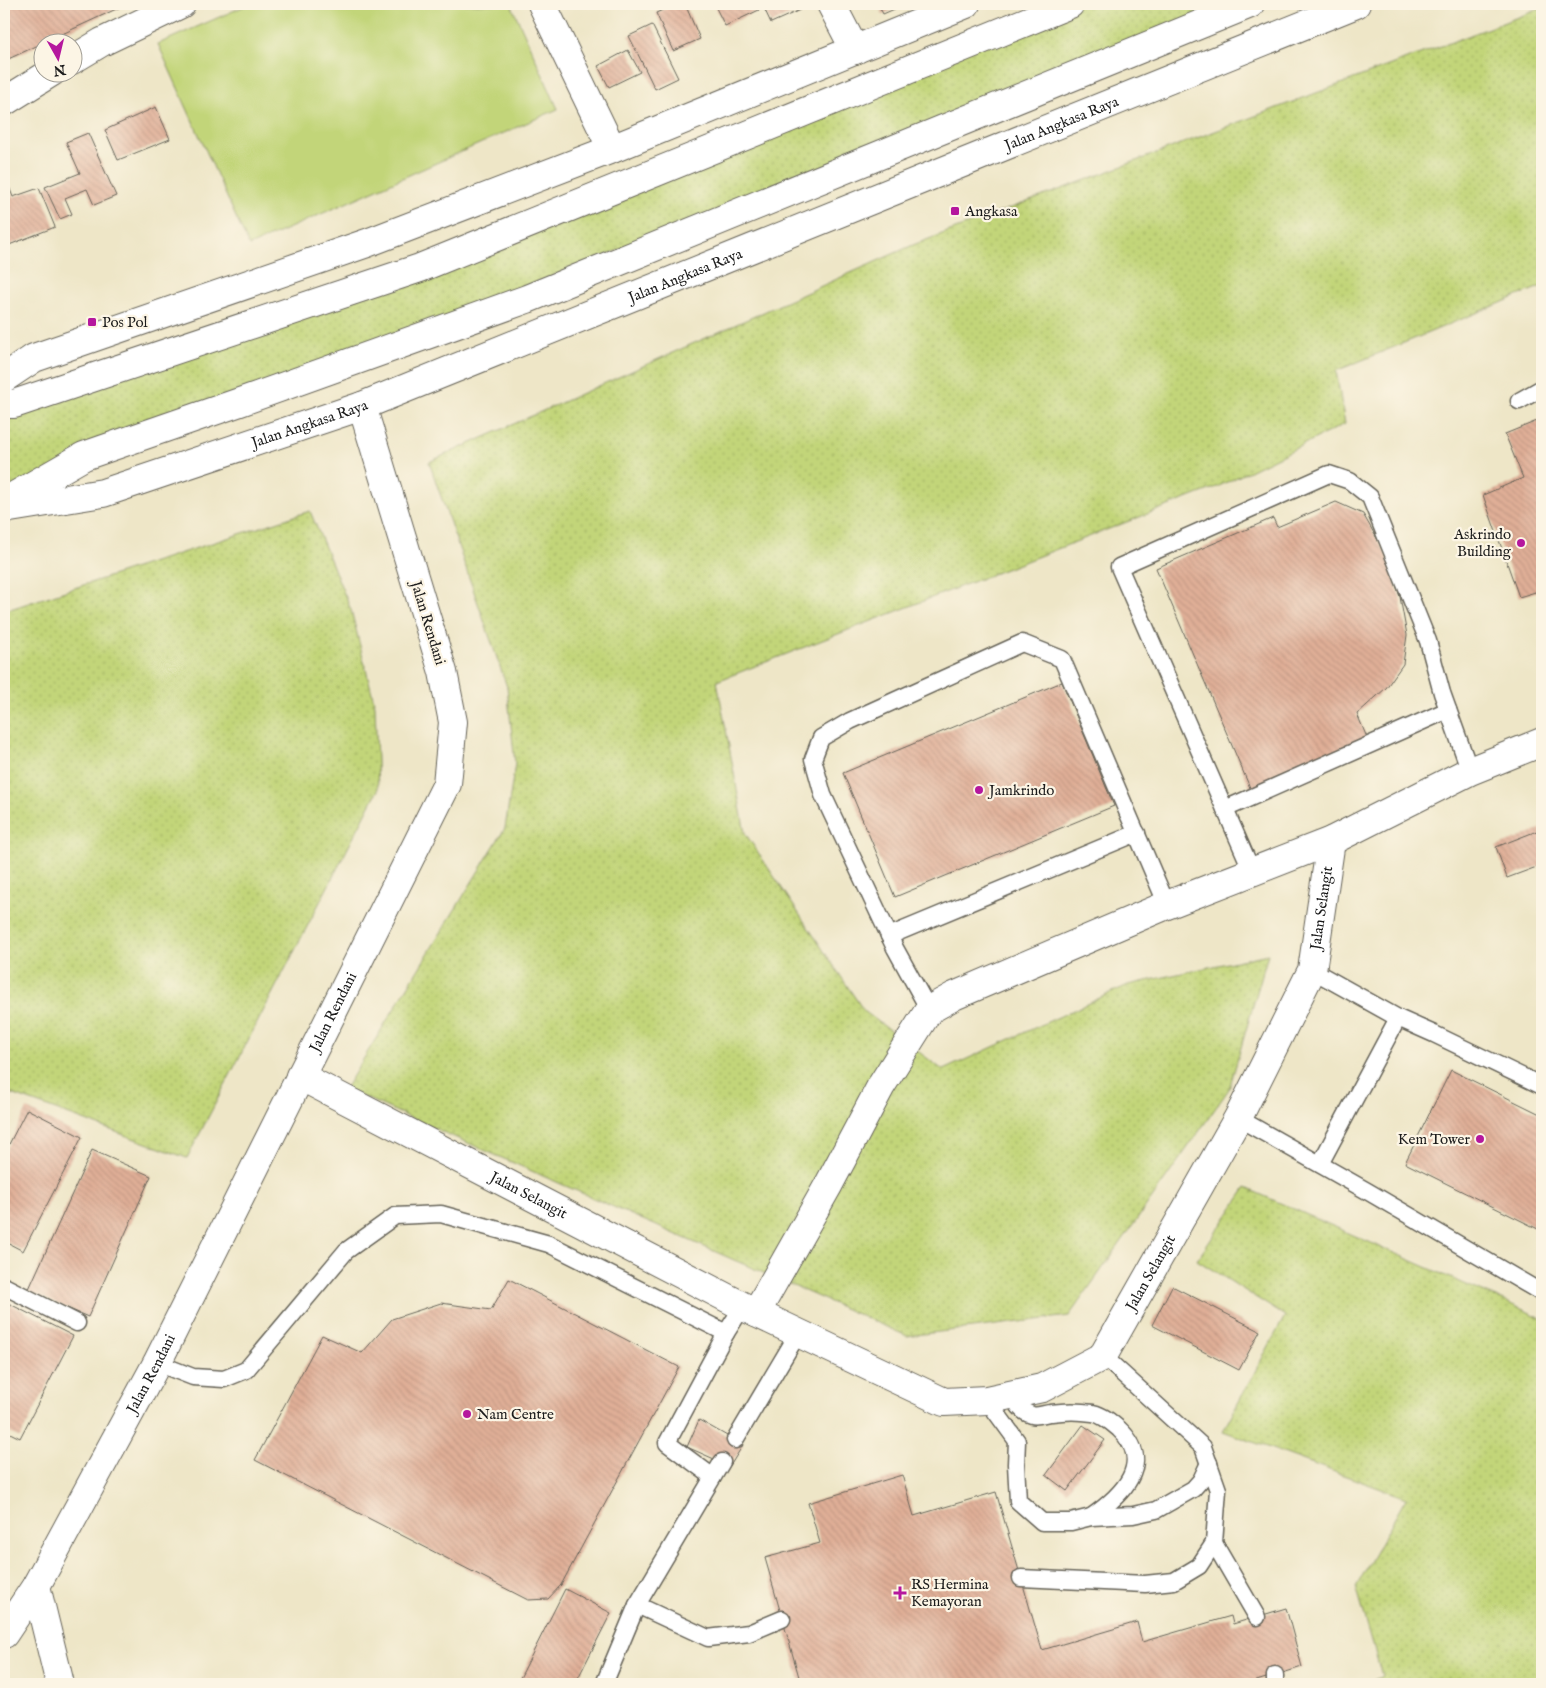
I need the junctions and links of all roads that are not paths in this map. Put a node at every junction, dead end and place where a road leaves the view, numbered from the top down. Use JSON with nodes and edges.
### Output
{"nodes":[{"id":1,"x":180,"y":4,"type":"edge"},
{"id":2,"x":542,"y":4,"type":"edge"},
{"id":3,"x":831,"y":4,"type":"edge"},
{"id":4,"x":966,"y":4,"type":"edge"},
{"id":5,"x":1070,"y":4,"type":"edge"},
{"id":6,"x":1250,"y":4,"type":"edge"},
{"id":7,"x":1262,"y":4,"type":"edge"},
{"id":8,"x":1356,"y":4,"type":"edge"},
{"id":9,"x":855,"y":50,"type":"junction"},
{"id":10,"x":82,"y":54,"type":"edge"},
{"id":11,"x":1226,"y":57,"type":"junction"},
{"id":12,"x":36,"y":82,"type":"edge"},
{"id":13,"x":4,"y":102,"type":"edge"},
{"id":14,"x":612,"y":149,"type":"junction"},
{"id":15,"x":4,"y":378,"type":"edge"},
{"id":16,"x":1542,"y":388,"type":"edge"},
{"id":17,"x":1519,"y":401,"type":"dead end"},
{"id":18,"x":4,"y":404,"type":"edge"},
{"id":19,"x":362,"y":406,"type":"junction"},
{"id":20,"x":4,"y":502,"type":"edge"},
{"id":21,"x":4,"y":509,"type":"edge"},
{"id":22,"x":1448,"y":710,"type":"junction"},
{"id":23,"x":1542,"y":742,"type":"edge"},
{"id":24,"x":1470,"y":770,"type":"junction"},
{"id":25,"x":1225,"y":809,"type":"junction"},
{"id":26,"x":1137,"y":833,"type":"junction"},
{"id":27,"x":1331,"y":841,"type":"junction"},
{"id":28,"x":1252,"y":871,"type":"junction"},
{"id":29,"x":1167,"y":905,"type":"junction"},
{"id":30,"x":889,"y":936,"type":"junction"},
{"id":31,"x":1312,"y":970,"type":"junction"},
{"id":32,"x":928,"y":1010,"type":"junction"},
{"id":33,"x":1398,"y":1018,"type":"junction"},
{"id":34,"x":300,"y":1076,"type":"junction"},
{"id":35,"x":1542,"y":1086,"type":"edge"},
{"id":36,"x":1238,"y":1118,"type":"junction"},
{"id":37,"x":1320,"y":1164,"type":"junction"},
{"id":38,"x":4,"y":1286,"type":"edge"},
{"id":39,"x":1542,"y":1293,"type":"edge"},
{"id":40,"x":750,"y":1309,"type":"junction"},
{"id":41,"x":78,"y":1323,"type":"dead end"},
{"id":42,"x":799,"y":1332,"type":"junction"},
{"id":43,"x":726,"y":1333,"type":"junction"},
{"id":44,"x":1103,"y":1356,"type":"junction"},
{"id":45,"x":157,"y":1363,"type":"junction"},
{"id":46,"x":1000,"y":1397,"type":"junction"},
{"id":47,"x":735,"y":1440,"type":"dead end"},
{"id":48,"x":722,"y":1462,"type":"dead end"},
{"id":49,"x":1208,"y":1463,"type":"junction"},
{"id":50,"x":713,"y":1478,"type":"junction"},
{"id":51,"x":1091,"y":1517,"type":"junction"},
{"id":52,"x":1214,"y":1543,"type":"junction"},
{"id":53,"x":1021,"y":1578,"type":"dead end"},
{"id":54,"x":36,"y":1586,"type":"junction"},
{"id":55,"x":637,"y":1605,"type":"junction"},
{"id":56,"x":1257,"y":1617,"type":"dead end"},
{"id":57,"x":782,"y":1619,"type":"dead end"},
{"id":58,"x":4,"y":1634,"type":"edge"},
{"id":59,"x":60,"y":1684,"type":"edge"},
{"id":60,"x":604,"y":1684,"type":"edge"}],
"edges":[{"from":1,"to":10,"type":"main road"},
{"from":2,"to":14,"type":"main road"},
{"from":3,"to":9,"type":"main road"},
{"from":4,"to":9,"type":"main road"},
{"from":5,"to":18,"type":"main road"},
{"from":6,"to":20,"type":"main road"},
{"from":7,"to":11,"type":"main road"},
{"from":8,"to":11,"type":"main road","name":"Jalan Angkasa Raya"},
{"from":9,"to":14,"type":"main road"},
{"from":11,"to":19,"type":"main road","name":"Jalan Angkasa Raya"},
{"from":12,"to":13,"type":"main road"},
{"from":14,"to":15,"type":"main road"},
{"from":16,"to":17,"type":"lane"},
{"from":19,"to":21,"type":"main road","name":"Jalan Angkasa Raya"},
{"from":19,"to":34,"type":"main road","name":"Jalan Rendani"},
{"from":22,"to":24,"type":"lane"},
{"from":22,"to":25,"type":"lane"},
{"from":22,"to":25,"type":"lane"},
{"from":23,"to":24,"type":"main road","name":"Jalan Selangit"},
{"from":24,"to":27,"type":"main road","name":"Jalan Selangit"},
{"from":25,"to":28,"type":"lane"},
{"from":26,"to":29,"type":"lane"},
{"from":26,"to":30,"type":"lane"},
{"from":26,"to":30,"type":"lane"},
{"from":27,"to":28,"type":"main road","name":"Jalan Selangit"},
{"from":27,"to":31,"type":"main road","name":"Jalan Selangit"},
{"from":28,"to":29,"type":"main road","name":"Jalan Selangit"},
{"from":29,"to":32,"type":"main road","name":"Jalan Selangit"},
{"from":30,"to":32,"type":"lane"},
{"from":31,"to":33,"type":"lane"},
{"from":31,"to":36,"type":"main road","name":"Jalan Selangit"},
{"from":32,"to":40,"type":"main road","name":"Jalan Selangit"},
{"from":33,"to":35,"type":"lane"},
{"from":33,"to":37,"type":"lane"},
{"from":34,"to":40,"type":"main road","name":"Jalan Selangit"},
{"from":34,"to":45,"type":"main road","name":"Jalan Rendani"},
{"from":36,"to":37,"type":"lane"},
{"from":36,"to":44,"type":"main road","name":"Jalan Selangit"},
{"from":37,"to":39,"type":"lane"},
{"from":38,"to":41,"type":"lane"},
{"from":40,"to":42,"type":"main road","name":"Jalan Selangit"},
{"from":40,"to":43,"type":"lane"},
{"from":42,"to":46,"type":"main road","name":"Jalan Selangit"},
{"from":42,"to":47,"type":"lane"},
{"from":43,"to":45,"type":"lane"},
{"from":43,"to":50,"type":"lane"},
{"from":44,"to":46,"type":"main road","name":"Jalan Selangit"},
{"from":44,"to":49,"type":"lane"},
{"from":45,"to":54,"type":"main road","name":"Jalan Rendani"},
{"from":46,"to":51,"type":"lane"},
{"from":46,"to":51,"type":"lane"},
{"from":48,"to":50,"type":"lane"},
{"from":49,"to":51,"type":"lane"},
{"from":49,"to":52,"type":"lane"},
{"from":50,"to":55,"type":"lane"},
{"from":52,"to":53,"type":"lane"},
{"from":52,"to":56,"type":"lane"},
{"from":54,"to":58,"type":"main road","name":"Jalan Rendani"},
{"from":54,"to":59,"type":"main road"},
{"from":55,"to":57,"type":"lane"},
{"from":55,"to":60,"type":"lane"}]}
